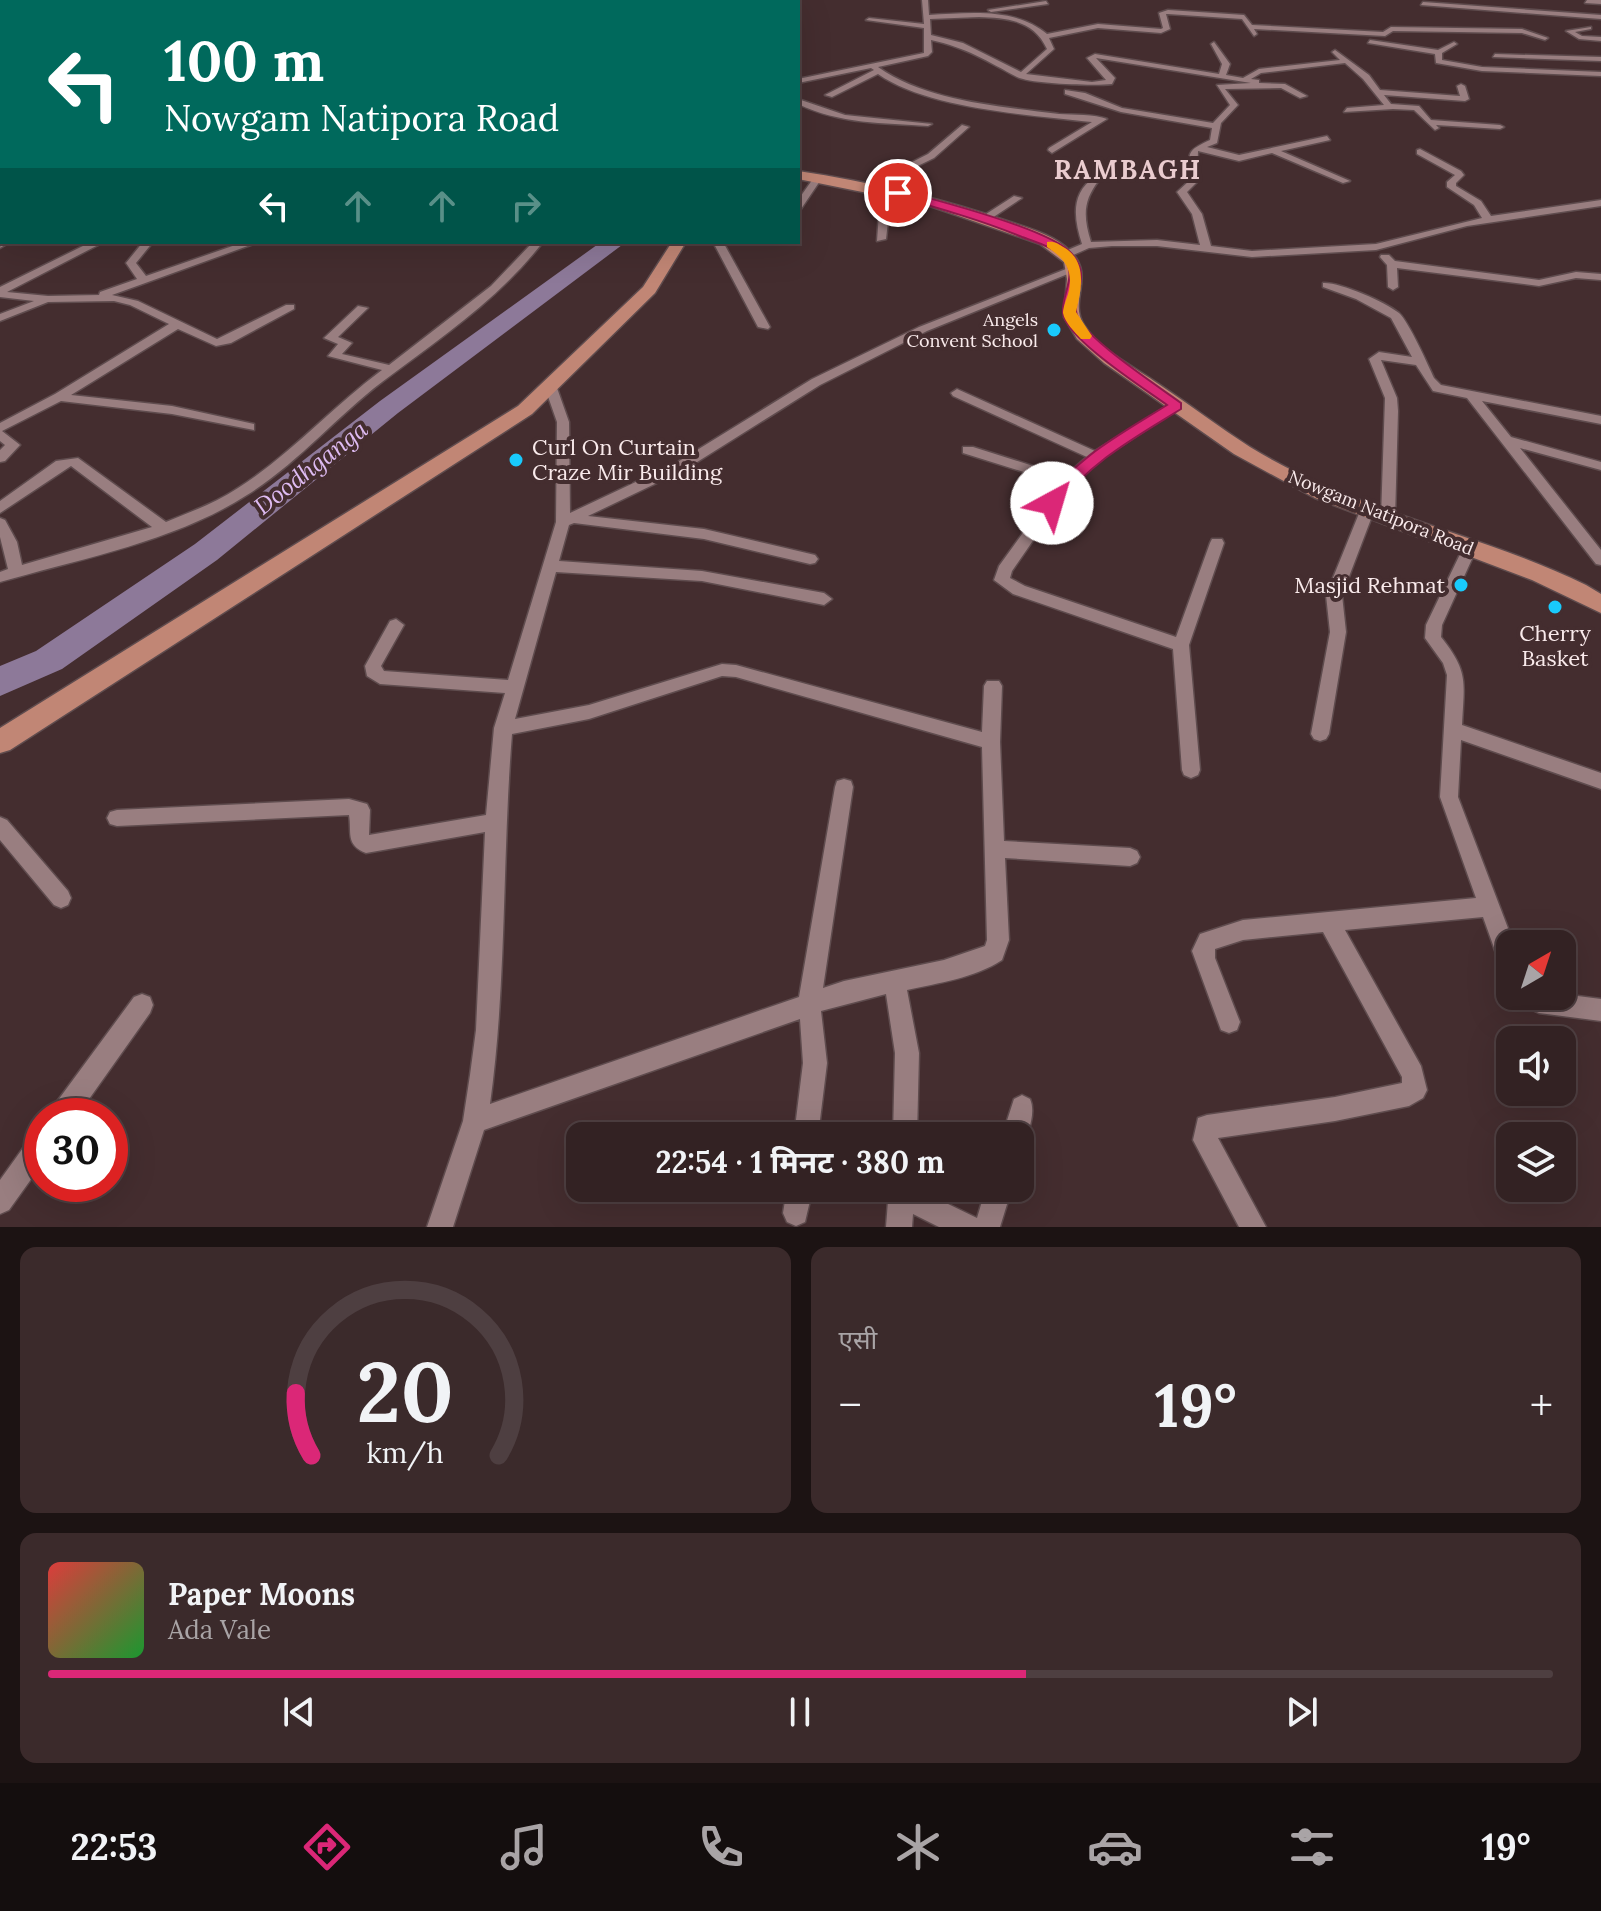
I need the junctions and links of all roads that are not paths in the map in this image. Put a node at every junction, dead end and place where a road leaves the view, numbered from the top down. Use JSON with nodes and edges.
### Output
{"nodes":[{"id":1,"x":925,"y":0,"type":"edge"},
{"id":2,"x":1495,"y":0,"type":"edge"},
{"id":3,"x":1587,"y":2,"type":"edge"},
{"id":4,"x":1601,"y":2,"type":"edge"},
{"id":5,"x":1046,"y":3,"type":"dead end"},
{"id":6,"x":1423,"y":4,"type":"dead end"},
{"id":7,"x":1512,"y":11,"type":"junction"},
{"id":8,"x":1120,"y":14,"type":"dead end"},
{"id":9,"x":1601,"y":17,"type":"edge"},
{"id":10,"x":926,"y":19,"type":"junction"},
{"id":11,"x":1441,"y":19,"type":"dead end"},
{"id":12,"x":869,"y":20,"type":"dead end"},
{"id":13,"x":1111,"y":26,"type":"junction"},
{"id":14,"x":1589,"y":28,"type":"dead end"},
{"id":15,"x":1447,"y":31,"type":"junction"},
{"id":16,"x":1048,"y":36,"type":"junction"},
{"id":17,"x":929,"y":37,"type":"junction"},
{"id":18,"x":1545,"y":38,"type":"dead end"},
{"id":19,"x":1341,"y":39,"type":"dead end"},
{"id":20,"x":1601,"y":39,"type":"edge"},
{"id":21,"x":1214,"y":44,"type":"dead end"},
{"id":22,"x":1454,"y":44,"type":"dead end"},
{"id":23,"x":1335,"y":52,"type":"dead end"},
{"id":24,"x":1439,"y":52,"type":"junction"},
{"id":25,"x":1495,"y":56,"type":"dead end"},
{"id":26,"x":1601,"y":59,"type":"edge"},
{"id":27,"x":1348,"y":61,"type":"junction"},
{"id":28,"x":876,"y":69,"type":"junction"},
{"id":29,"x":1020,"y":74,"type":"junction"},
{"id":30,"x":1601,"y":74,"type":"edge"},
{"id":31,"x":1222,"y":77,"type":"junction"},
{"id":32,"x":1030,"y":79,"type":"junction"},
{"id":33,"x":1246,"y":79,"type":"junction"},
{"id":34,"x":800,"y":81,"type":"edge"},
{"id":35,"x":1255,"y":85,"type":"junction"},
{"id":36,"x":1461,"y":86,"type":"dead end"},
{"id":37,"x":1378,"y":92,"type":"junction"},
{"id":38,"x":829,"y":95,"type":"dead end"},
{"id":39,"x":1303,"y":96,"type":"dead end"},
{"id":40,"x":800,"y":102,"type":"edge"},
{"id":41,"x":1390,"y":106,"type":"junction"},
{"id":42,"x":1117,"y":109,"type":"junction"},
{"id":43,"x":1347,"y":110,"type":"dead end"},
{"id":44,"x":1099,"y":121,"type":"junction"},
{"id":45,"x":928,"y":124,"type":"dead end"},
{"id":46,"x":1215,"y":126,"type":"junction"},
{"id":47,"x":965,"y":127,"type":"dead end"},
{"id":48,"x":1500,"y":127,"type":"dead end"},
{"id":49,"x":1327,"y":138,"type":"dead end"},
{"id":50,"x":1197,"y":147,"type":"junction"},
{"id":51,"x":1052,"y":150,"type":"dead end"},
{"id":52,"x":1276,"y":152,"type":"junction"},
{"id":53,"x":1420,"y":152,"type":"dead end"},
{"id":54,"x":800,"y":175,"type":"edge"},
{"id":55,"x":818,"y":178,"type":"junction"},
{"id":56,"x":1095,"y":180,"type":"dead end"},
{"id":57,"x":1346,"y":181,"type":"dead end"},
{"id":58,"x":868,"y":187,"type":"junction"},
{"id":59,"x":898,"y":193,"type":"junction"},
{"id":60,"x":1017,"y":198,"type":"dead end"},
{"id":61,"x":1601,"y":203,"type":"edge"},
{"id":62,"x":800,"y":204,"type":"edge"},
{"id":63,"x":986,"y":218,"type":"junction"},
{"id":64,"x":1488,"y":220,"type":"junction"},
{"id":65,"x":881,"y":239,"type":"dead end"},
{"id":66,"x":95,"y":244,"type":"edge"},
{"id":67,"x":146,"y":244,"type":"edge"},
{"id":68,"x":248,"y":244,"type":"edge"},
{"id":69,"x":537,"y":244,"type":"edge"},
{"id":70,"x":678,"y":244,"type":"edge"},
{"id":71,"x":719,"y":244,"type":"edge"},
{"id":72,"x":1087,"y":245,"type":"junction"},
{"id":73,"x":1376,"y":247,"type":"junction"},
{"id":74,"x":1206,"y":248,"type":"junction"},
{"id":75,"x":1071,"y":261,"type":"junction"},
{"id":76,"x":1392,"y":264,"type":"junction"},
{"id":77,"x":1601,"y":277,"type":"edge"},
{"id":78,"x":144,"y":281,"type":"junction"},
{"id":79,"x":1327,"y":285,"type":"dead end"},
{"id":80,"x":1393,"y":287,"type":"dead end"},
{"id":81,"x":0,"y":293,"type":"edge"},
{"id":82,"x":99,"y":296,"type":"junction"},
{"id":83,"x":48,"y":299,"type":"junction"},
{"id":84,"x":290,"y":307,"type":"dead end"},
{"id":85,"x":362,"y":308,"type":"dead end"},
{"id":86,"x":0,"y":318,"type":"edge"},
{"id":87,"x":176,"y":325,"type":"junction"},
{"id":88,"x":764,"y":327,"type":"dead end"},
{"id":89,"x":1422,"y":362,"type":"junction"},
{"id":90,"x":392,"y":369,"type":"junction"},
{"id":91,"x":551,"y":388,"type":"junction"},
{"id":92,"x":957,"y":393,"type":"dead end"},
{"id":93,"x":59,"y":397,"type":"junction"},
{"id":94,"x":1473,"y":397,"type":"junction"},
{"id":95,"x":1176,"y":406,"type":"junction"},
{"id":96,"x":1601,"y":420,"type":"edge"},
{"id":97,"x":249,"y":427,"type":"dead end"},
{"id":98,"x":0,"y":428,"type":"edge"},
{"id":99,"x":0,"y":435,"type":"edge"},
{"id":100,"x":1507,"y":440,"type":"junction"},
{"id":101,"x":968,"y":450,"type":"dead end"},
{"id":102,"x":1096,"y":456,"type":"junction"},
{"id":103,"x":0,"y":458,"type":"edge"},
{"id":104,"x":1601,"y":466,"type":"edge"},
{"id":105,"x":1067,"y":481,"type":"junction"},
{"id":106,"x":0,"y":508,"type":"edge"},
{"id":107,"x":1367,"y":511,"type":"junction"},
{"id":108,"x":1388,"y":518,"type":"junction"},
{"id":109,"x":569,"y":520,"type":"junction"},
{"id":110,"x":0,"y":523,"type":"edge"},
{"id":111,"x":164,"y":528,"type":"junction"},
{"id":112,"x":1217,"y":543,"type":"dead end"},
{"id":113,"x":1470,"y":548,"type":"junction"},
{"id":114,"x":810,"y":559,"type":"dead end"},
{"id":115,"x":1601,"y":560,"type":"edge"},
{"id":116,"x":551,"y":566,"type":"junction"},
{"id":117,"x":16,"y":572,"type":"junction"},
{"id":118,"x":0,"y":577,"type":"edge"},
{"id":119,"x":824,"y":599,"type":"dead end"},
{"id":120,"x":1599,"y":600,"type":"edge"},
{"id":121,"x":396,"y":625,"type":"dead end"},
{"id":122,"x":1181,"y":645,"type":"junction"},
{"id":123,"x":993,"y":686,"type":"dead end"},
{"id":124,"x":515,"y":687,"type":"junction"},
{"id":125,"x":503,"y":728,"type":"junction"},
{"id":126,"x":1455,"y":730,"type":"junction"},
{"id":127,"x":1320,"y":734,"type":"dead end"},
{"id":128,"x":0,"y":742,"type":"edge"},
{"id":129,"x":991,"y":742,"type":"junction"},
{"id":130,"x":1191,"y":770,"type":"dead end"},
{"id":131,"x":1601,"y":781,"type":"edge"},
{"id":132,"x":844,"y":787,"type":"dead end"},
{"id":133,"x":117,"y":818,"type":"dead end"},
{"id":134,"x":495,"y":822,"type":"junction"},
{"id":135,"x":0,"y":826,"type":"edge"},
{"id":136,"x":995,"y":849,"type":"junction"},
{"id":137,"x":1130,"y":857,"type":"dead end"},
{"id":138,"x":61,"y":898,"type":"dead end"},
{"id":139,"x":1487,"y":907,"type":"junction"},
{"id":140,"x":1328,"y":921,"type":"junction"},
{"id":141,"x":1496,"y":930,"type":"edge"},
{"id":142,"x":895,"y":982,"type":"junction"},
{"id":143,"x":809,"y":1004,"type":"junction"},
{"id":144,"x":142,"y":1005,"type":"dead end"},
{"id":145,"x":1576,"y":1007,"type":"edge"},
{"id":146,"x":1601,"y":1010,"type":"edge"},
{"id":147,"x":1229,"y":1022,"type":"dead end"},
{"id":148,"x":75,"y":1098,"type":"edge"},
{"id":149,"x":1022,"y":1107,"type":"dead end"},
{"id":150,"x":475,"y":1121,"type":"junction"},
{"id":151,"x":807,"y":1122,"type":"edge"},
{"id":152,"x":905,"y":1122,"type":"edge"},
{"id":153,"x":1018,"y":1122,"type":"edge"},
{"id":154,"x":24,"y":1168,"type":"edge"},
{"id":155,"x":0,"y":1201,"type":"edge"},
{"id":156,"x":901,"y":1202,"type":"edge"},
{"id":157,"x":921,"y":1202,"type":"edge"},
{"id":158,"x":995,"y":1202,"type":"edge"},
{"id":159,"x":440,"y":1227,"type":"edge"},
{"id":160,"x":899,"y":1227,"type":"edge"},
{"id":161,"x":968,"y":1227,"type":"edge"},
{"id":162,"x":987,"y":1227,"type":"edge"},
{"id":163,"x":1253,"y":1227,"type":"edge"}],
"edges":[{"from":1,"to":10,"type":"street"},
{"from":2,"to":7,"type":"street"},
{"from":3,"to":4,"type":"street"},
{"from":5,"to":10,"type":"street"},
{"from":6,"to":7,"type":"street"},
{"from":7,"to":9,"type":"street"},
{"from":8,"to":13,"type":"street"},
{"from":10,"to":12,"type":"street"},
{"from":10,"to":16,"type":"street"},
{"from":10,"to":17,"type":"street"},
{"from":11,"to":15,"type":"street"},
{"from":13,"to":15,"type":"street"},
{"from":13,"to":16,"type":"street"},
{"from":14,"to":20,"type":"street"},
{"from":15,"to":18,"type":"street"},
{"from":16,"to":29,"type":"street"},
{"from":17,"to":28,"type":"street"},
{"from":17,"to":29,"type":"street"},
{"from":19,"to":24,"type":"street"},
{"from":21,"to":31,"type":"street"},
{"from":22,"to":24,"type":"street"},
{"from":23,"to":27,"type":"street"},
{"from":24,"to":30,"type":"street"},
{"from":25,"to":26,"type":"street"},
{"from":27,"to":33,"type":"street"},
{"from":27,"to":37,"type":"street"},
{"from":28,"to":34,"type":"street"},
{"from":28,"to":38,"type":"street"},
{"from":28,"to":44,"type":"street"},
{"from":29,"to":32,"type":"street"},
{"from":31,"to":32,"type":"street"},
{"from":31,"to":33,"type":"street"},
{"from":32,"to":42,"type":"street"},
{"from":33,"to":35,"type":"street"},
{"from":35,"to":39,"type":"street"},
{"from":35,"to":46,"type":"street"},
{"from":36,"to":37,"type":"street"},
{"from":37,"to":41,"type":"street"},
{"from":40,"to":45,"type":"street"},
{"from":41,"to":43,"type":"street"},
{"from":41,"to":48,"type":"street"},
{"from":42,"to":44,"type":"street"},
{"from":42,"to":46,"type":"street"},
{"from":44,"to":51,"type":"street"},
{"from":46,"to":50,"type":"street"},
{"from":47,"to":58,"type":"street"},
{"from":49,"to":52,"type":"street"},
{"from":50,"to":52,"type":"street"},
{"from":50,"to":74,"type":"street"},
{"from":52,"to":57,"type":"street"},
{"from":53,"to":64,"type":"street"},
{"from":54,"to":55,"type":"main road"},
{"from":55,"to":58,"type":"main road"},
{"from":55,"to":62,"type":"street"},
{"from":56,"to":72,"type":"street"},
{"from":58,"to":59,"type":"main road"},
{"from":59,"to":63,"type":"main road"},
{"from":59,"to":65,"type":"street"},
{"from":60,"to":63,"type":"street"},
{"from":61,"to":64,"type":"street"},
{"from":63,"to":75,"type":"main road"},
{"from":64,"to":73,"type":"street"},
{"from":66,"to":81,"type":"street"},
{"from":67,"to":78,"type":"street"},
{"from":68,"to":78,"type":"street"},
{"from":69,"to":90,"type":"street"},
{"from":70,"to":91,"type":"main road"},
{"from":71,"to":88,"type":"street"},
{"from":72,"to":74,"type":"street"},
{"from":72,"to":75,"type":"street"},
{"from":73,"to":74,"type":"street"},
{"from":73,"to":76,"type":"street"},
{"from":75,"to":95,"type":"main road","name":"Nowgam Natipora Road"},
{"from":75,"to":109,"type":"street"},
{"from":76,"to":77,"type":"street"},
{"from":76,"to":80,"type":"street"},
{"from":78,"to":82,"type":"street"},
{"from":79,"to":89,"type":"street"},
{"from":81,"to":83,"type":"street"},
{"from":82,"to":83,"type":"street"},
{"from":82,"to":87,"type":"street"},
{"from":83,"to":86,"type":"street"},
{"from":84,"to":87,"type":"street"},
{"from":85,"to":90,"type":"street"},
{"from":87,"to":93,"type":"street"},
{"from":89,"to":94,"type":"street"},
{"from":89,"to":108,"type":"street"},
{"from":90,"to":111,"type":"street"},
{"from":91,"to":109,"type":"street"},
{"from":91,"to":128,"type":"main road"},
{"from":92,"to":102,"type":"street"},
{"from":93,"to":97,"type":"street"},
{"from":93,"to":98,"type":"street"},
{"from":94,"to":96,"type":"street"},
{"from":94,"to":100,"type":"street"},
{"from":95,"to":102,"type":"street"},
{"from":95,"to":107,"type":"main road","name":"Nowgam Natipora Road"},
{"from":99,"to":103,"type":"street"},
{"from":100,"to":104,"type":"street"},
{"from":100,"to":115,"type":"street"},
{"from":101,"to":105,"type":"street"},
{"from":102,"to":105,"type":"street"},
{"from":105,"to":122,"type":"street"},
{"from":106,"to":111,"type":"street"},
{"from":107,"to":108,"type":"main road","name":"Nowgam Natipora Road"},
{"from":107,"to":127,"type":"street"},
{"from":108,"to":113,"type":"main road","name":"Nowgam Natipora Road"},
{"from":109,"to":114,"type":"street"},
{"from":109,"to":116,"type":"street"},
{"from":110,"to":117,"type":"street"},
{"from":111,"to":117,"type":"street"},
{"from":112,"to":122,"type":"street"},
{"from":113,"to":120,"type":"main road","name":"Nowgam Natipora Road"},
{"from":113,"to":126,"type":"street"},
{"from":116,"to":119,"type":"street"},
{"from":116,"to":124,"type":"street"},
{"from":117,"to":118,"type":"street"},
{"from":121,"to":124,"type":"street"},
{"from":122,"to":130,"type":"street"},
{"from":123,"to":129,"type":"street"},
{"from":124,"to":125,"type":"street"},
{"from":125,"to":129,"type":"street"},
{"from":125,"to":134,"type":"street"},
{"from":126,"to":131,"type":"street"},
{"from":126,"to":139,"type":"street"},
{"from":129,"to":136,"type":"street"},
{"from":132,"to":143,"type":"street"},
{"from":133,"to":134,"type":"street"},
{"from":134,"to":150,"type":"street"},
{"from":135,"to":138,"type":"street"},
{"from":136,"to":137,"type":"street"},
{"from":136,"to":142,"type":"street"},
{"from":139,"to":140,"type":"street"},
{"from":139,"to":141,"type":"street"},
{"from":140,"to":147,"type":"street"},
{"from":140,"to":163,"type":"street"},
{"from":142,"to":143,"type":"street"},
{"from":142,"to":152,"type":"street"},
{"from":143,"to":150,"type":"street"},
{"from":143,"to":151,"type":"street"},
{"from":144,"to":148,"type":"street"},
{"from":145,"to":146,"type":"street"},
{"from":149,"to":153,"type":"street"},
{"from":150,"to":159,"type":"street"},
{"from":154,"to":155,"type":"street"},
{"from":156,"to":160,"type":"street"},
{"from":157,"to":161,"type":"street"},
{"from":158,"to":162,"type":"street"}]}
